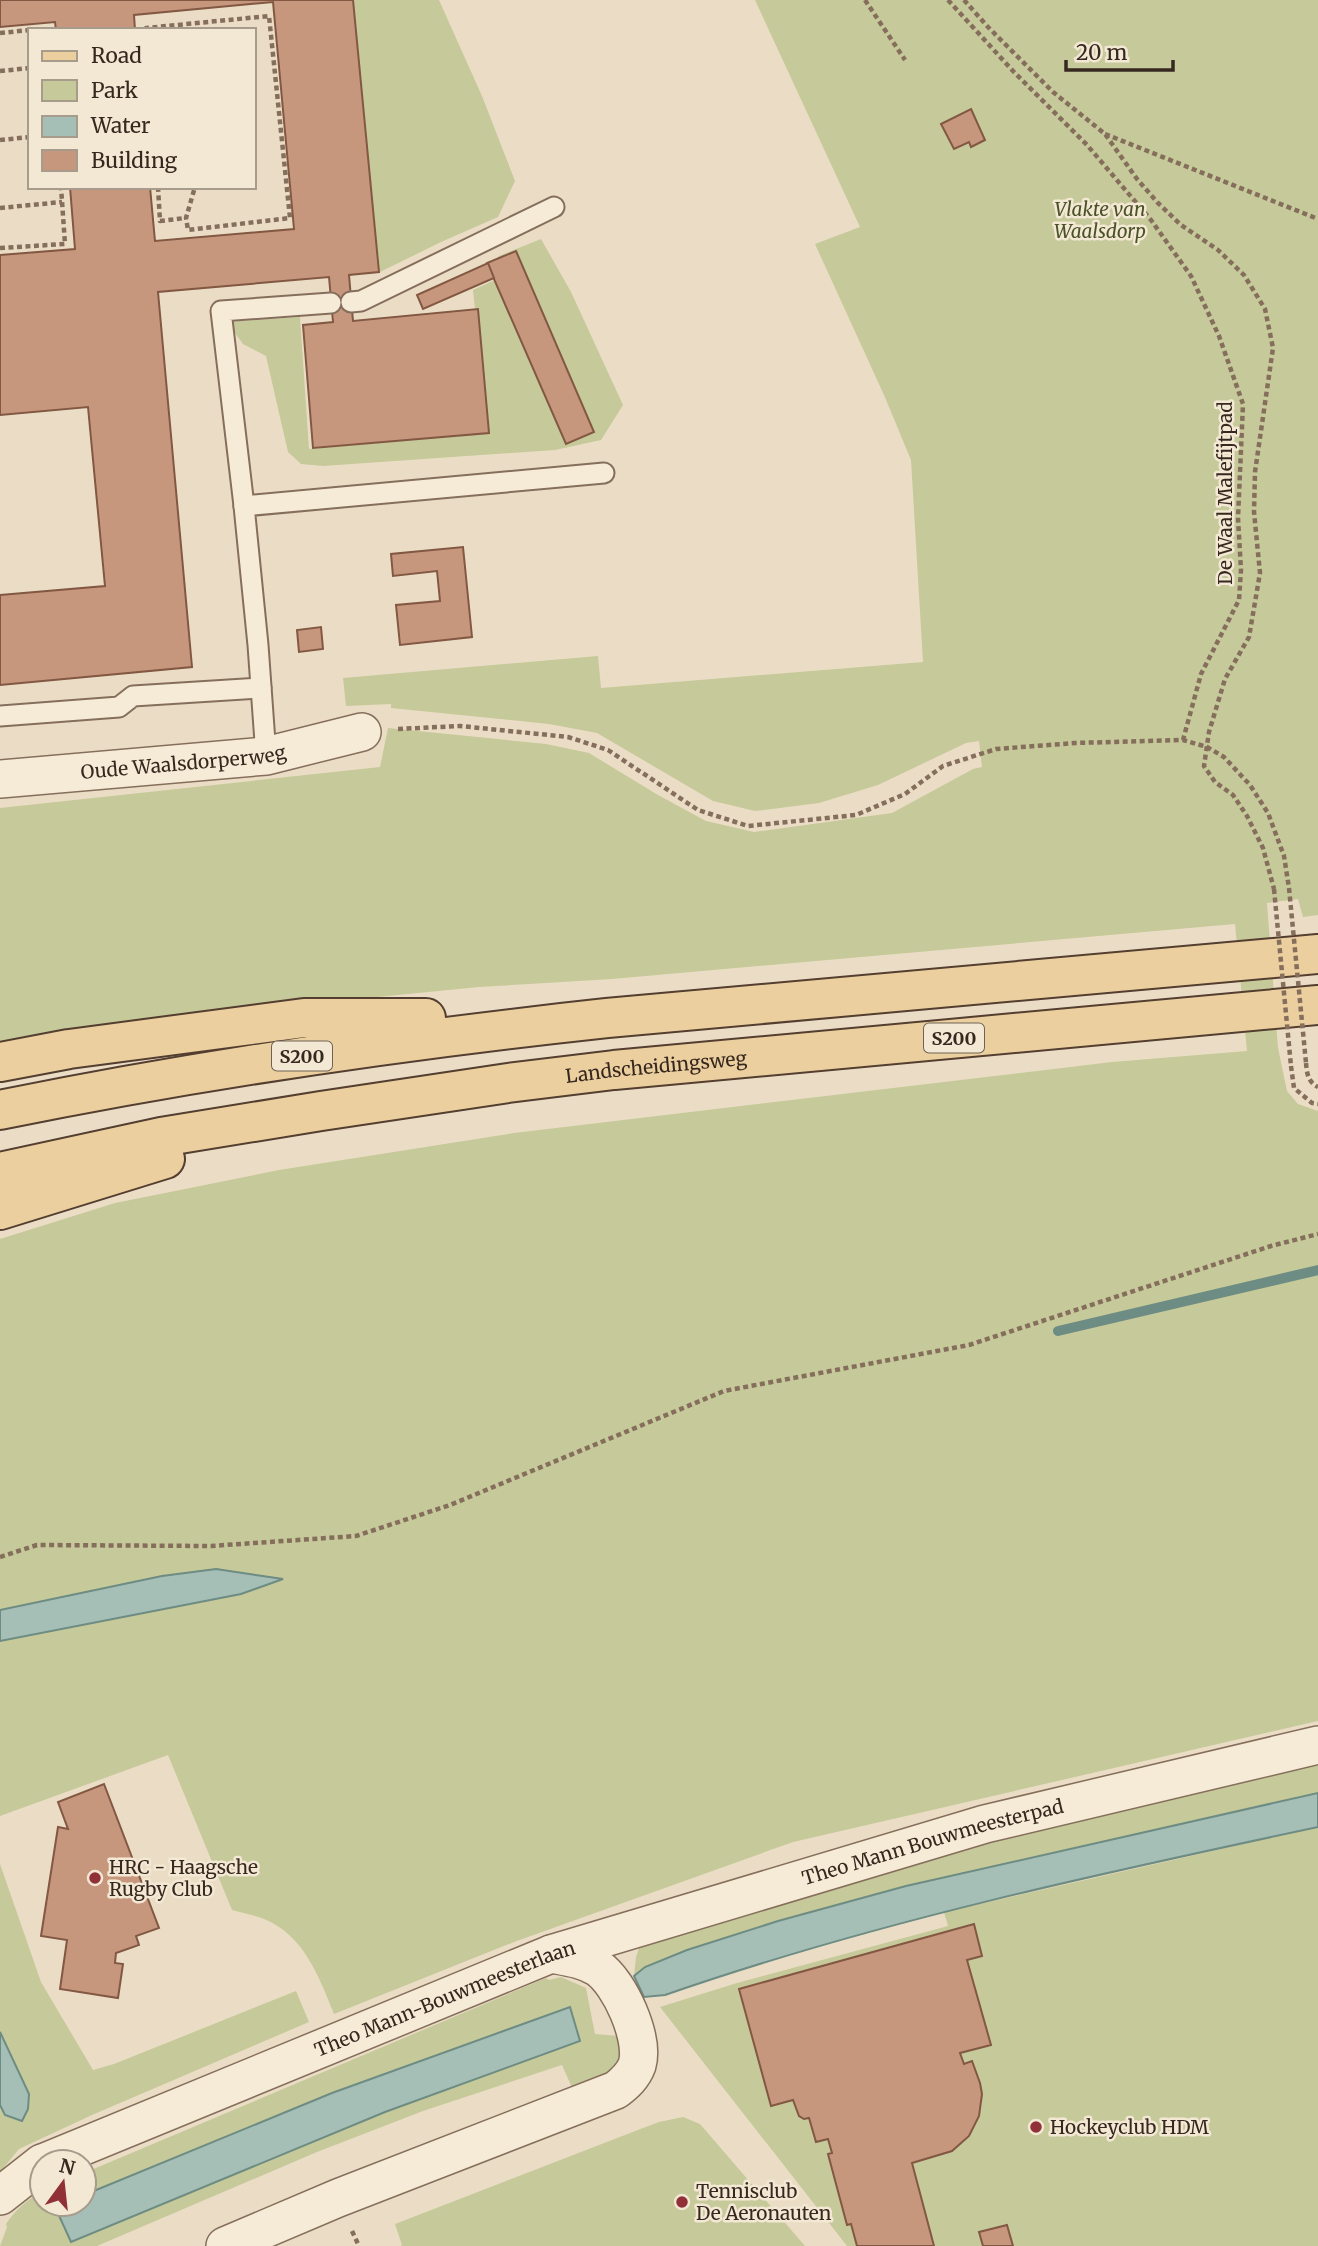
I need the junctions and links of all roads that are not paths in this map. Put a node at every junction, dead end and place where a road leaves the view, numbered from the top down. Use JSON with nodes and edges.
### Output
{"nodes":[{"id":1,"x":554,"y":208,"type":"dead end"},
{"id":2,"x":604,"y":473,"type":"dead end"},
{"id":3,"x":244,"y":506,"type":"junction"},
{"id":4,"x":261,"y":688,"type":"junction"},
{"id":5,"x":0,"y":716,"type":"edge"},
{"id":6,"x":362,"y":732,"type":"road end"},
{"id":7,"x":266,"y":756,"type":"junction"},
{"id":8,"x":0,"y":779,"type":"edge"},
{"id":9,"x":1318,"y":954,"type":"edge"},
{"id":10,"x":1318,"y":1004,"type":"edge"},
{"id":11,"x":607,"y":1018,"type":"junction"},
{"id":12,"x":0,"y":1062,"type":"edge"},
{"id":13,"x":0,"y":1110,"type":"edge"},
{"id":14,"x":321,"y":1111,"type":"junction"},
{"id":15,"x":0,"y":1172,"type":"edge"},
{"id":16,"x":0,"y":1210,"type":"edge"},
{"id":17,"x":1318,"y":1745,"type":"edge"},
{"id":18,"x":551,"y":1954,"type":"junction"},
{"id":19,"x":79,"y":2148,"type":"edge"},
{"id":20,"x":28,"y":2175,"type":"edge"},
{"id":21,"x":0,"y":2196,"type":"edge"},
{"id":22,"x":225,"y":2246,"type":"edge"}],
"edges":[{"from":1,"to":3,"type":"lane"},
{"from":2,"to":3,"type":"lane"},
{"from":3,"to":4,"type":"lane"},
{"from":4,"to":5,"type":"lane"},
{"from":4,"to":7,"type":"lane"},
{"from":6,"to":7,"type":"street","name":"Oude Waalsdorperweg"},
{"from":7,"to":8,"type":"street","name":"Oude Waalsdorperweg"},
{"from":9,"to":11,"type":"main road","number":"S200"},
{"from":10,"to":14,"type":"main road","name":"Landscheidingsweg","number":"S200"},
{"from":11,"to":12,"type":"main road"},
{"from":11,"to":13,"type":"main road","number":"S200"},
{"from":14,"to":15,"type":"main road","name":"Landscheidingsweg","number":"S200"},
{"from":14,"to":16,"type":"main road"},
{"from":17,"to":18,"type":"street","name":"Theo Mann Bouwmeesterpad"},
{"from":18,"to":19,"type":"street","name":"Theo Mann-Bouwmeesterlaan"},
{"from":18,"to":22,"type":"street","name":"Theo Mann-Bouwmeesterlaan"},
{"from":20,"to":21,"type":"street","name":"Theo Mann-Bouwmeesterlaan"}]}
